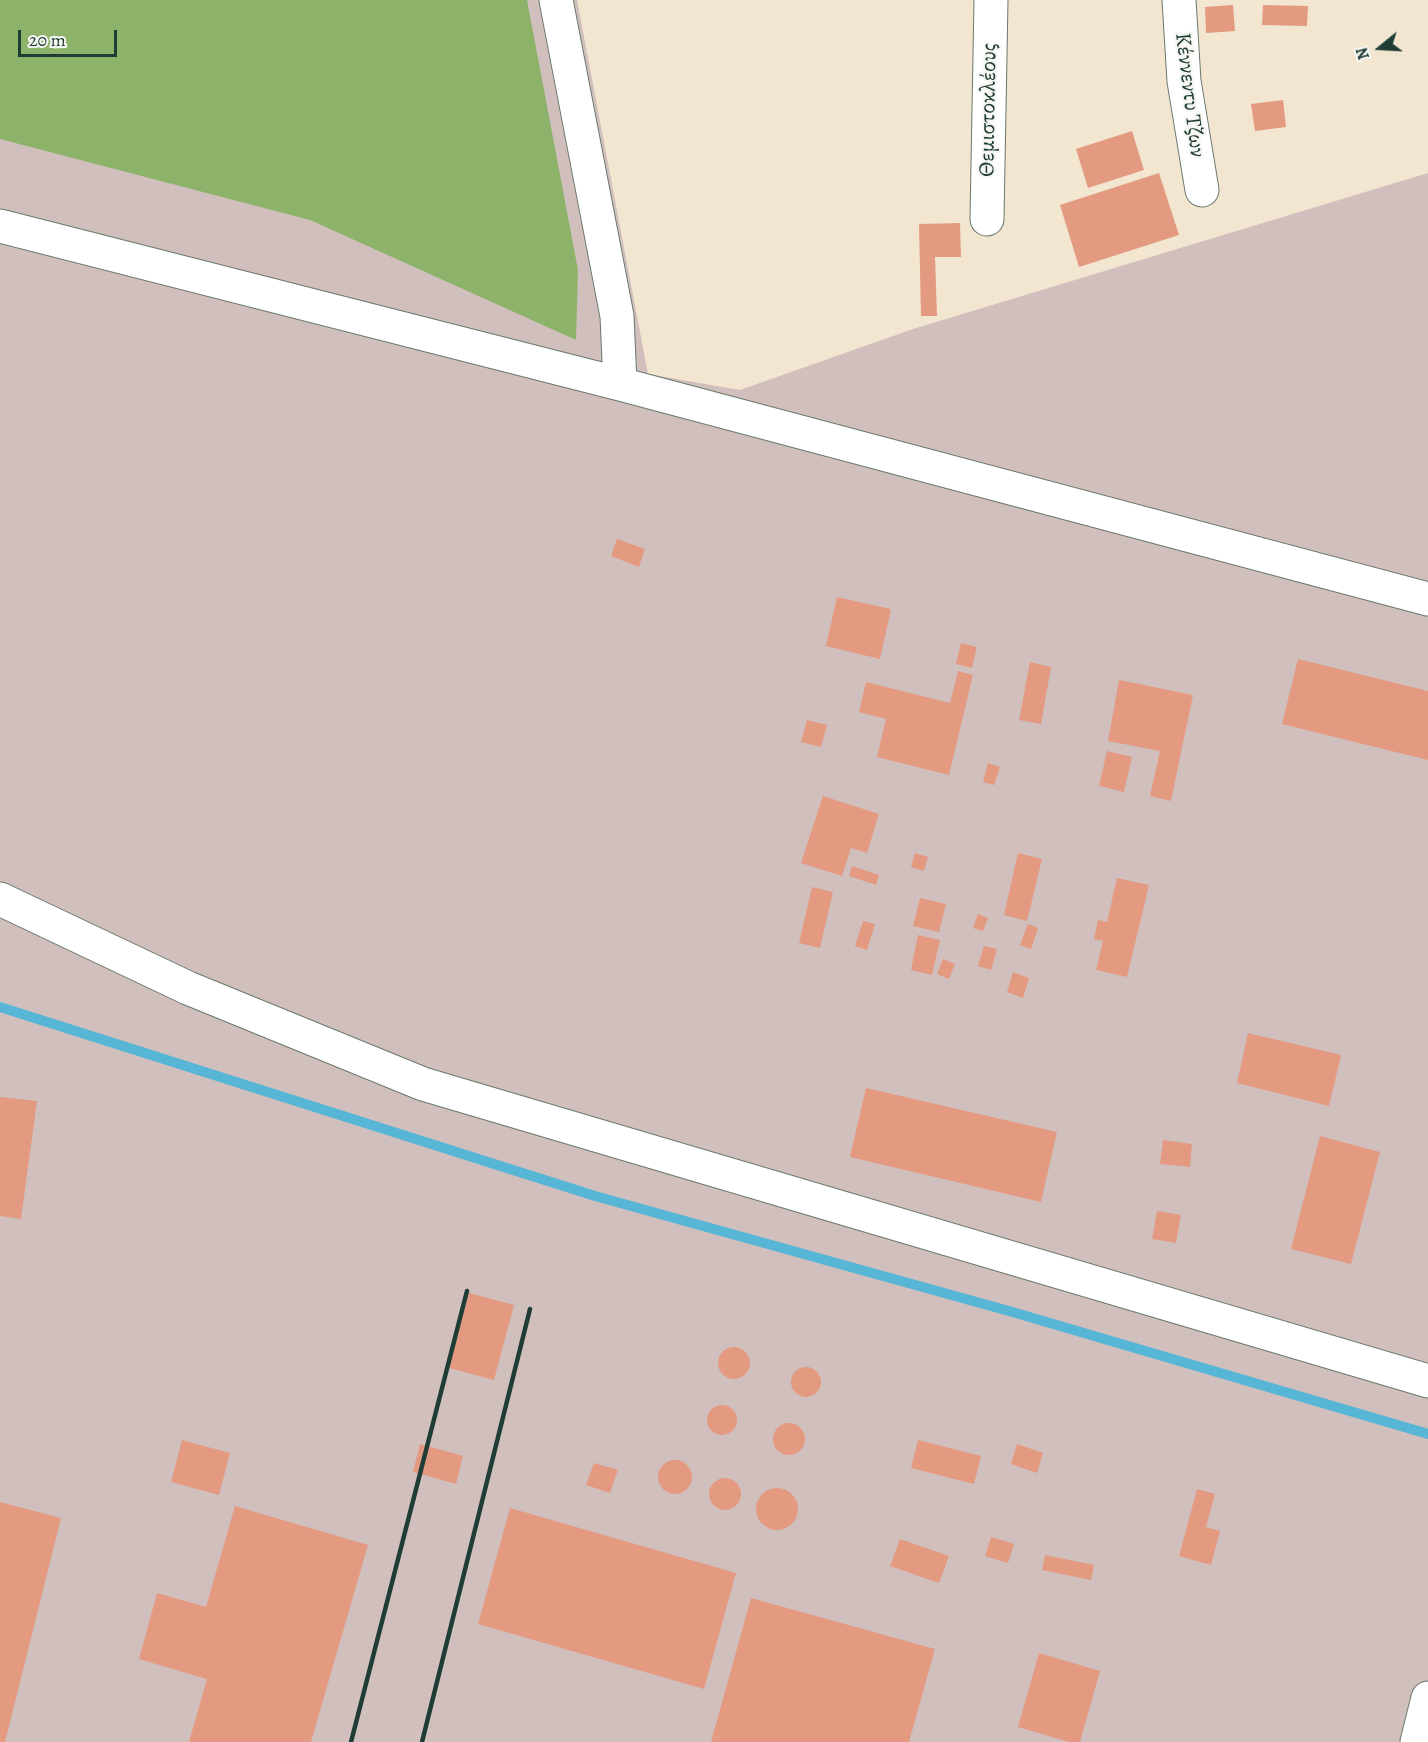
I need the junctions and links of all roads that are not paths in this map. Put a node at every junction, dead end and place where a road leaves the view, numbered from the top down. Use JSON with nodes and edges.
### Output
{"nodes":[{"id":1,"x":556,"y":0,"type":"edge"},
{"id":2,"x":991,"y":0,"type":"edge"},
{"id":3,"x":1179,"y":0,"type":"edge"},
{"id":4,"x":1202,"y":190,"type":"dead end"},
{"id":5,"x":987,"y":219,"type":"dead end"},
{"id":6,"x":0,"y":226,"type":"edge"},
{"id":7,"x":620,"y":384,"type":"junction"},
{"id":8,"x":1428,"y":599,"type":"edge"},
{"id":9,"x":0,"y":899,"type":"edge"},
{"id":10,"x":1428,"y":1381,"type":"edge"},
{"id":11,"x":1428,"y":1698,"type":"edge"},
{"id":12,"x":1417,"y":1742,"type":"edge"}],
"edges":[{"from":1,"to":7,"type":"street"},
{"from":2,"to":5,"type":"street","name":"Θεμιστοκλέους"},
{"from":3,"to":4,"type":"street","name":"Κέννεντυ Τζων"},
{"from":6,"to":7,"type":"street"},
{"from":7,"to":8,"type":"street"},
{"from":9,"to":10,"type":"street"},
{"from":11,"to":12,"type":"street"}]}
